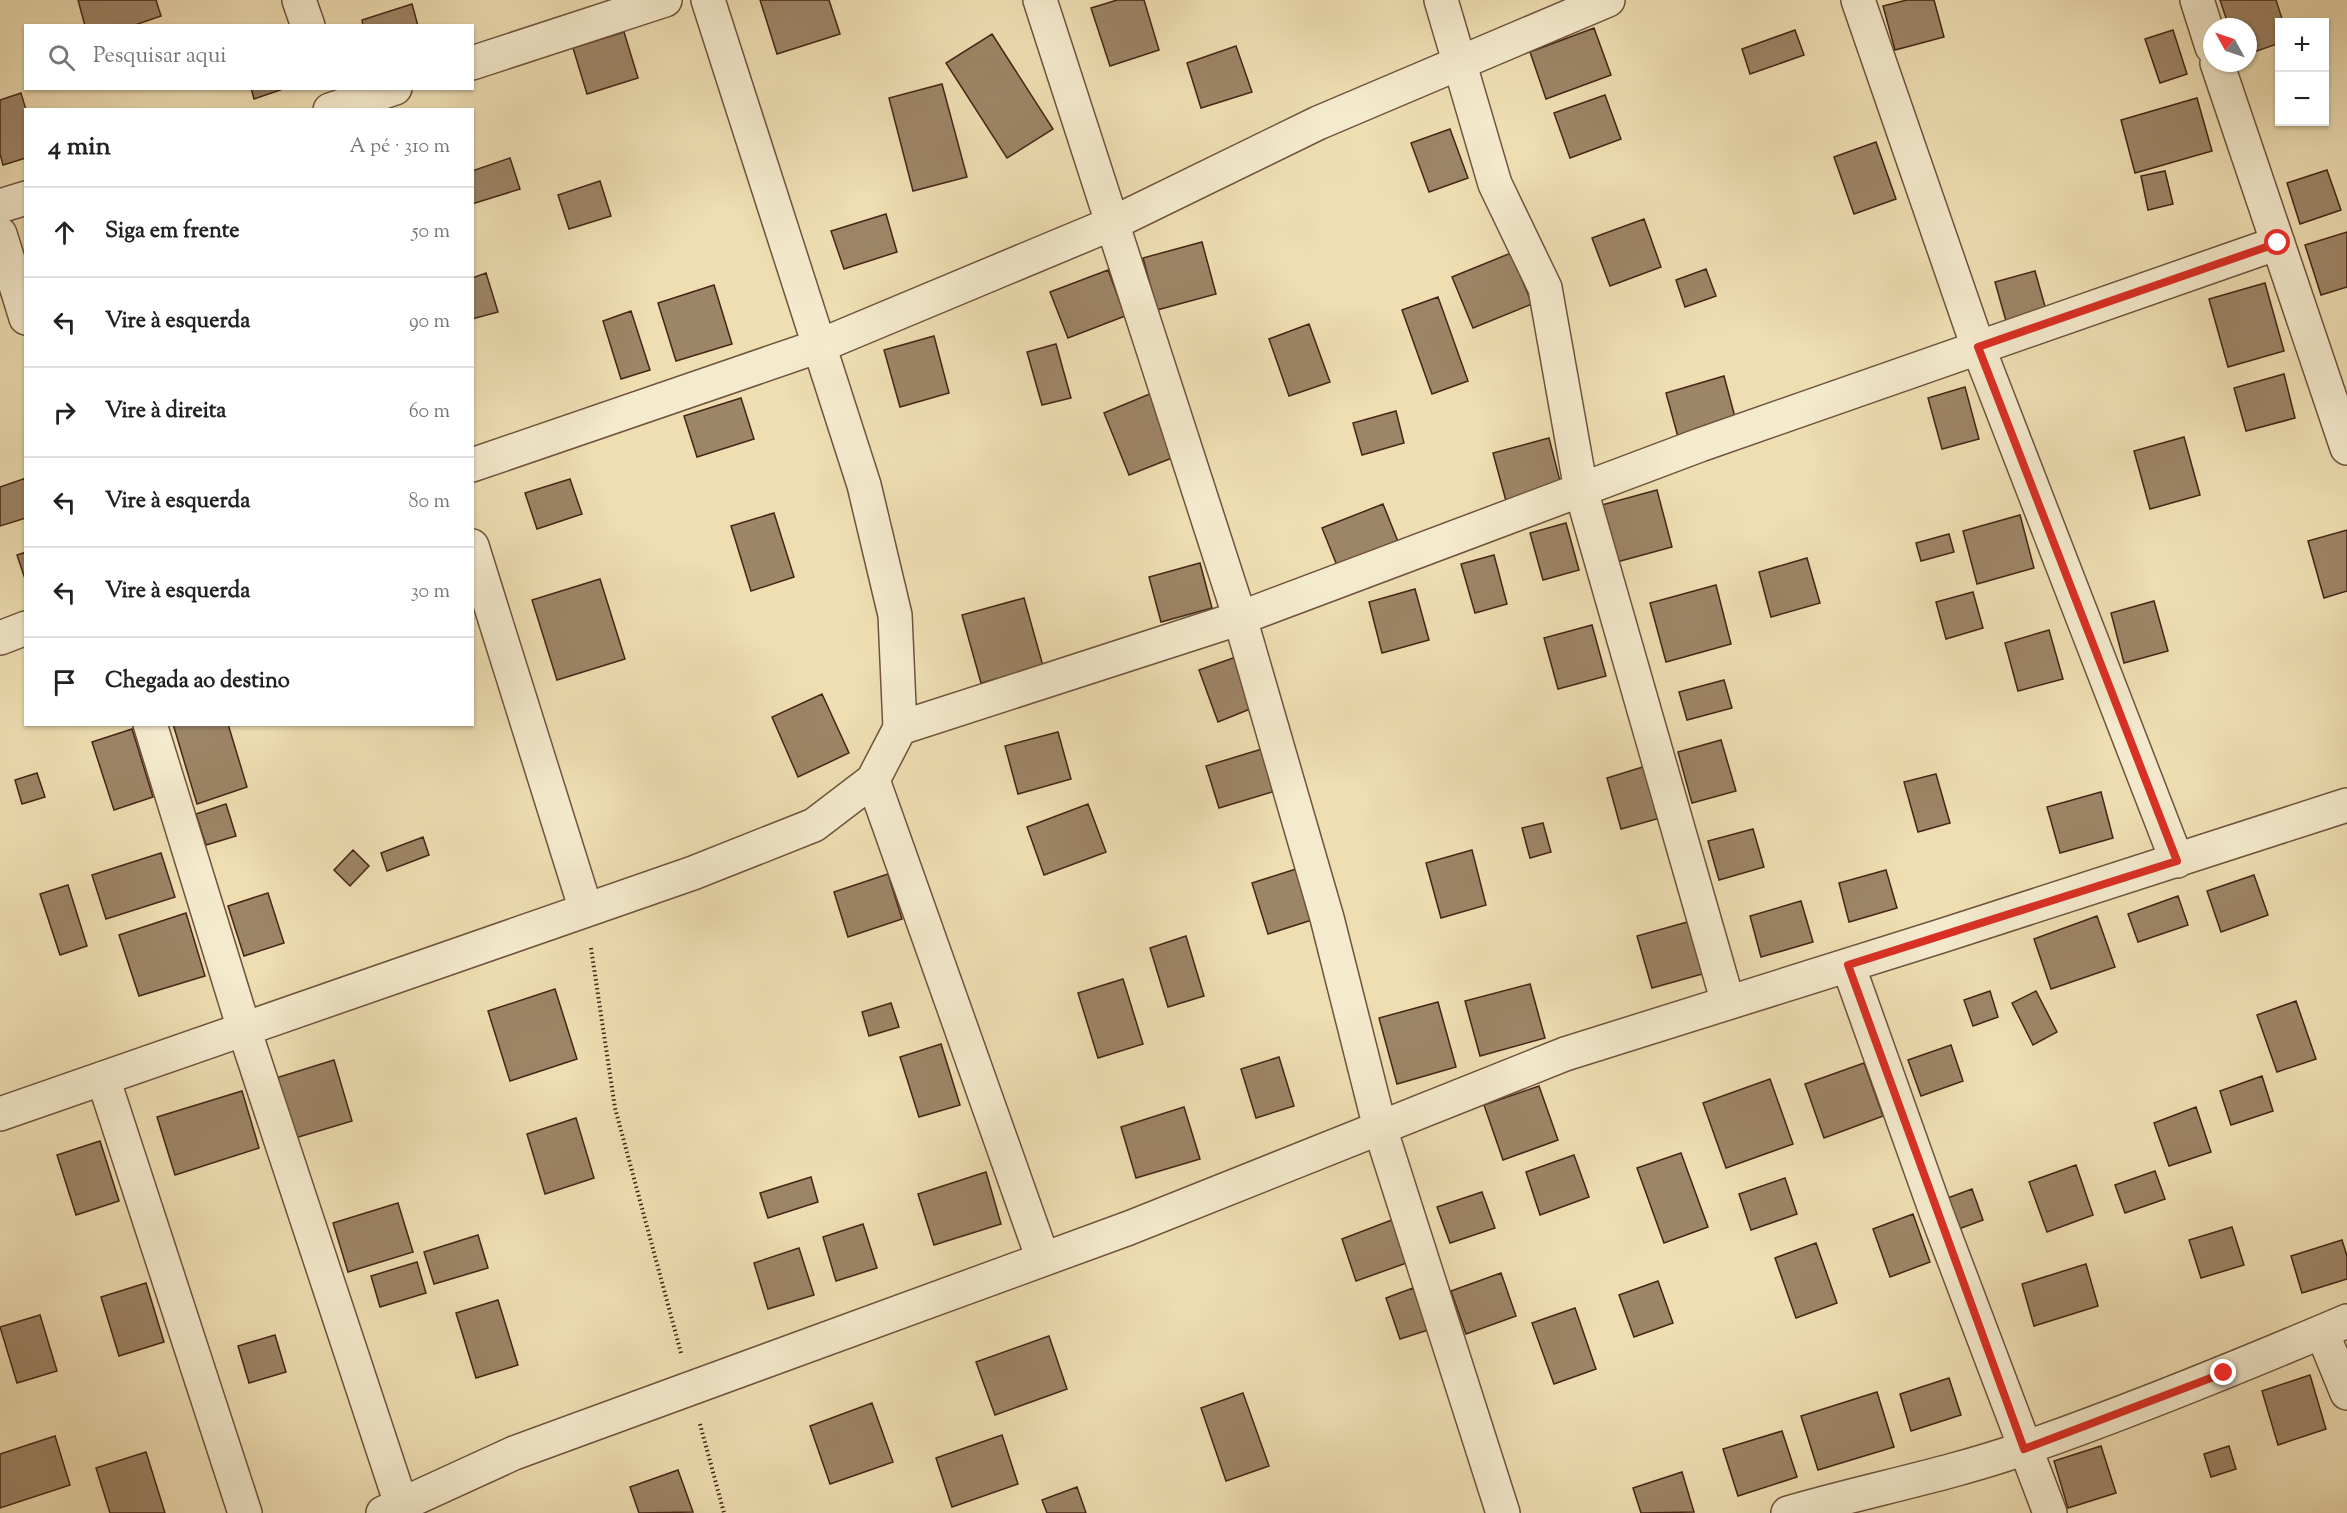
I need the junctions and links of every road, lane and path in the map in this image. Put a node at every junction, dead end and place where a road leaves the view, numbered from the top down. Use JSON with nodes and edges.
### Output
{"nodes":[{"id":1,"x":300,"y":0,"type":"edge"},
{"id":2,"x":665,"y":0,"type":"edge"},
{"id":3,"x":708,"y":0,"type":"edge"},
{"id":4,"x":1040,"y":0,"type":"edge"},
{"id":5,"x":1441,"y":0,"type":"edge"},
{"id":6,"x":1608,"y":0,"type":"edge"},
{"id":7,"x":1858,"y":0,"type":"edge"},
{"id":8,"x":2197,"y":0,"type":"edge"},
{"id":9,"x":2203,"y":19,"type":"edge"},
{"id":10,"x":307,"y":24,"type":"edge"},
{"id":11,"x":474,"y":62,"type":"edge"},
{"id":12,"x":1461,"y":63,"type":"junction"},
{"id":13,"x":2220,"y":72,"type":"edge"},
{"id":14,"x":387,"y":90,"type":"edge"},
{"id":15,"x":334,"y":104,"type":"edge"},
{"id":16,"x":24,"y":199,"type":"edge"},
{"id":17,"x":0,"y":206,"type":"edge"},
{"id":18,"x":1111,"y":224,"type":"junction"},
{"id":19,"x":0,"y":234,"type":"edge"},
{"id":20,"x":2278,"y":243,"type":"junction"},
{"id":21,"x":24,"y":312,"type":"edge"},
{"id":22,"x":819,"y":346,"type":"junction"},
{"id":23,"x":1978,"y":347,"type":"junction"},
{"id":24,"x":2347,"y":448,"type":"edge"},
{"id":25,"x":474,"y":464,"type":"edge"},
{"id":26,"x":1581,"y":490,"type":"junction"},
{"id":27,"x":474,"y":552,"type":"edge"},
{"id":28,"x":1240,"y":618,"type":"junction"},
{"id":29,"x":24,"y":629,"type":"edge"},
{"id":30,"x":0,"y":638,"type":"edge"},
{"id":31,"x":151,"y":726,"type":"edge"},
{"id":32,"x":900,"y":728,"type":"junction"},
{"id":33,"x":873,"y":780,"type":"junction"},
{"id":34,"x":2347,"y":805,"type":"edge"},
{"id":35,"x":2177,"y":861,"type":"junction"},
{"id":36,"x":586,"y":910,"type":"junction"},
{"id":37,"x":1848,"y":965,"type":"junction"},
{"id":38,"x":1728,"y":1003,"type":"junction"},
{"id":39,"x":244,"y":1029,"type":"junction"},
{"id":40,"x":103,"y":1078,"type":"junction"},
{"id":41,"x":0,"y":1113,"type":"edge"},
{"id":42,"x":1380,"y":1128,"type":"junction"},
{"id":43,"x":1043,"y":1259,"type":"junction"},
{"id":44,"x":2335,"y":1326,"type":"edge"},
{"id":45,"x":690,"y":1388,"type":"junction"},
{"id":46,"x":2347,"y":1393,"type":"edge"},
{"id":47,"x":2024,"y":1449,"type":"junction"},
{"id":48,"x":396,"y":1511,"type":"edge"},
{"id":49,"x":246,"y":1513,"type":"edge"},
{"id":50,"x":724,"y":1513,"type":"edge"},
{"id":51,"x":1503,"y":1513,"type":"edge"},
{"id":52,"x":1788,"y":1513,"type":"edge"},
{"id":53,"x":2050,"y":1513,"type":"edge"}],
"edges":[{"from":1,"to":10,"type":"street"},
{"from":2,"to":11,"type":"street"},
{"from":3,"to":22,"type":"street"},
{"from":4,"to":18,"type":"street"},
{"from":5,"to":12,"type":"street"},
{"from":6,"to":12,"type":"street"},
{"from":7,"to":23,"type":"street"},
{"from":8,"to":9,"type":"street"},
{"from":12,"to":18,"type":"street"},
{"from":12,"to":26,"type":"street"},
{"from":13,"to":20,"type":"street"},
{"from":14,"to":15,"type":"street"},
{"from":16,"to":17,"type":"street"},
{"from":18,"to":22,"type":"street"},
{"from":18,"to":28,"type":"street"},
{"from":19,"to":21,"type":"street"},
{"from":20,"to":23,"type":"street"},
{"from":20,"to":24,"type":"street"},
{"from":22,"to":25,"type":"street"},
{"from":22,"to":32,"type":"street"},
{"from":23,"to":26,"type":"street"},
{"from":23,"to":35,"type":"street"},
{"from":26,"to":28,"type":"street"},
{"from":26,"to":38,"type":"street"},
{"from":27,"to":36,"type":"street"},
{"from":28,"to":32,"type":"street"},
{"from":28,"to":42,"type":"street"},
{"from":29,"to":30,"type":"street"},
{"from":31,"to":39,"type":"street"},
{"from":32,"to":33,"type":"street"},
{"from":33,"to":36,"type":"street"},
{"from":33,"to":43,"type":"street"},
{"from":34,"to":35,"type":"street"},
{"from":35,"to":37,"type":"street"},
{"from":36,"to":39,"type":"street"},
{"from":36,"to":45,"type":"path"},
{"from":37,"to":38,"type":"street"},
{"from":37,"to":47,"type":"street"},
{"from":38,"to":42,"type":"street"},
{"from":39,"to":40,"type":"street"},
{"from":39,"to":48,"type":"street"},
{"from":40,"to":41,"type":"street"},
{"from":40,"to":49,"type":"street"},
{"from":42,"to":43,"type":"street"},
{"from":42,"to":51,"type":"street"},
{"from":43,"to":45,"type":"street"},
{"from":44,"to":46,"type":"street"},
{"from":44,"to":47,"type":"street"},
{"from":45,"to":48,"type":"street"},
{"from":45,"to":50,"type":"path"},
{"from":47,"to":52,"type":"street"},
{"from":47,"to":53,"type":"street"}]}
